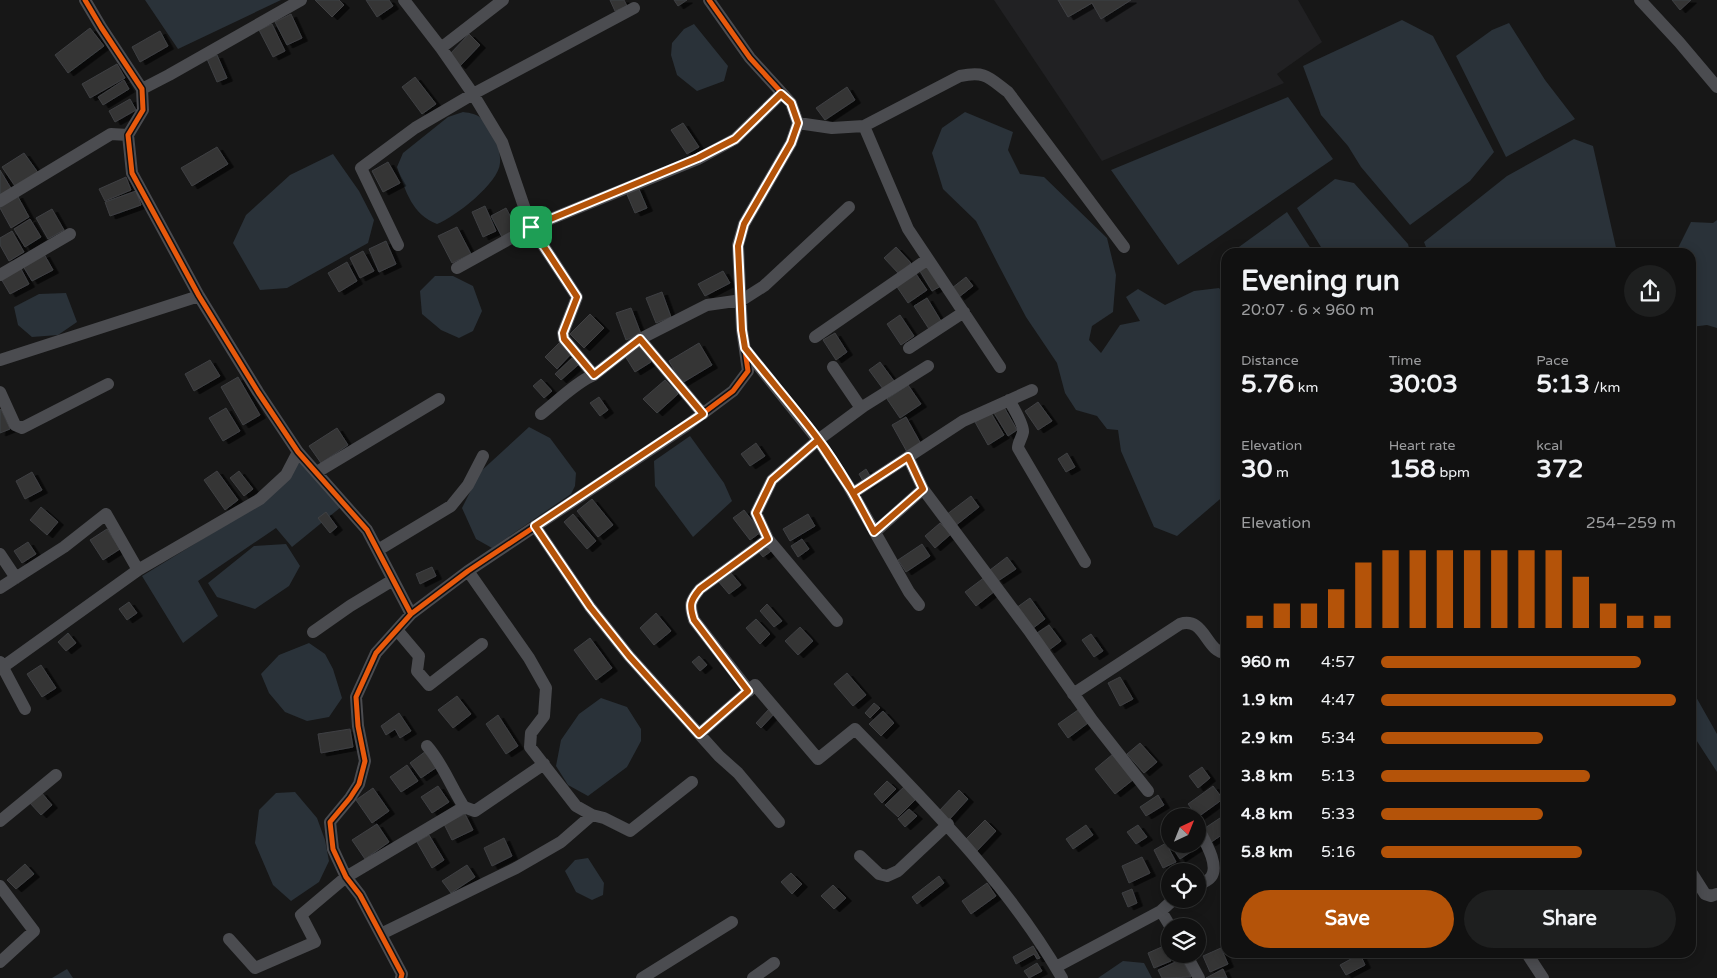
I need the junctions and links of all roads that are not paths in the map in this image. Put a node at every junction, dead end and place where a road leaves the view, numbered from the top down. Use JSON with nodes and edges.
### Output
{"nodes":[{"id":1,"x":85,"y":0,"type":"edge"},
{"id":2,"x":301,"y":0,"type":"edge"},
{"id":3,"x":404,"y":0,"type":"edge"},
{"id":4,"x":503,"y":0,"type":"edge"},
{"id":5,"x":709,"y":0,"type":"edge"},
{"id":6,"x":1640,"y":0,"type":"edge"},
{"id":7,"x":634,"y":8,"type":"dead end"},
{"id":8,"x":441,"y":48,"type":"junction"},
{"id":9,"x":1717,"y":87,"type":"edge"},
{"id":10,"x":142,"y":89,"type":"junction"},
{"id":11,"x":473,"y":94,"type":"junction"},
{"id":12,"x":781,"y":94,"type":"junction"},
{"id":13,"x":798,"y":123,"type":"junction"},
{"id":14,"x":864,"y":126,"type":"junction"},
{"id":15,"x":128,"y":135,"type":"junction"},
{"id":16,"x":0,"y":201,"type":"edge"},
{"id":17,"x":849,"y":207,"type":"dead end"},
{"id":18,"x":531,"y":227,"type":"junction"},
{"id":19,"x":70,"y":234,"type":"dead end"},
{"id":20,"x":398,"y":245,"type":"dead end"},
{"id":21,"x":1124,"y":247,"type":"dead end"},
{"id":22,"x":928,"y":258,"type":"junction"},
{"id":23,"x":456,"y":268,"type":"dead end"},
{"id":24,"x":0,"y":275,"type":"edge"},
{"id":25,"x":199,"y":296,"type":"junction"},
{"id":26,"x":742,"y":300,"type":"junction"},
{"id":27,"x":964,"y":312,"type":"junction"},
{"id":28,"x":815,"y":337,"type":"dead end"},
{"id":29,"x":640,"y":339,"type":"junction"},
{"id":30,"x":745,"y":348,"type":"junction"},
{"id":31,"x":910,"y":348,"type":"dead end"},
{"id":32,"x":0,"y":360,"type":"edge"},
{"id":33,"x":928,"y":366,"type":"dead end"},
{"id":34,"x":833,"y":367,"type":"dead end"},
{"id":35,"x":1000,"y":367,"type":"dead end"},
{"id":36,"x":594,"y":375,"type":"junction"},
{"id":37,"x":108,"y":384,"type":"dead end"},
{"id":38,"x":1032,"y":390,"type":"dead end"},
{"id":39,"x":0,"y":392,"type":"edge"},
{"id":40,"x":439,"y":399,"type":"dead end"},
{"id":41,"x":1009,"y":400,"type":"junction"},
{"id":42,"x":861,"y":408,"type":"junction"},
{"id":43,"x":541,"y":414,"type":"dead end"},
{"id":44,"x":703,"y":414,"type":"junction"},
{"id":45,"x":818,"y":440,"type":"junction"},
{"id":46,"x":298,"y":452,"type":"junction"},
{"id":47,"x":483,"y":456,"type":"dead end"},
{"id":48,"x":908,"y":457,"type":"junction"},
{"id":49,"x":317,"y":472,"type":"junction"},
{"id":50,"x":923,"y":489,"type":"junction"},
{"id":51,"x":853,"y":493,"type":"junction"},
{"id":52,"x":535,"y":526,"type":"junction"},
{"id":53,"x":874,"y":532,"type":"junction"},
{"id":54,"x":768,"y":539,"type":"junction"},
{"id":55,"x":378,"y":550,"type":"junction"},
{"id":56,"x":0,"y":554,"type":"edge"},
{"id":57,"x":1085,"y":562,"type":"dead end"},
{"id":58,"x":138,"y":570,"type":"junction"},
{"id":59,"x":468,"y":571,"type":"junction"},
{"id":60,"x":16,"y":578,"type":"junction"},
{"id":61,"x":393,"y":580,"type":"junction"},
{"id":62,"x":0,"y":588,"type":"edge"},
{"id":63,"x":919,"y":605,"type":"dead end"},
{"id":64,"x":411,"y":614,"type":"junction"},
{"id":65,"x":837,"y":621,"type":"dead end"},
{"id":66,"x":397,"y":630,"type":"junction"},
{"id":67,"x":313,"y":632,"type":"dead end"},
{"id":68,"x":482,"y":644,"type":"dead end"},
{"id":69,"x":1221,"y":652,"type":"edge"},
{"id":70,"x":1,"y":666,"type":"edge"},
{"id":71,"x":748,"y":691,"type":"junction"},
{"id":72,"x":1073,"y":694,"type":"junction"},
{"id":73,"x":25,"y":709,"type":"dead end"},
{"id":74,"x":699,"y":734,"type":"junction"},
{"id":75,"x":427,"y":746,"type":"dead end"},
{"id":76,"x":544,"y":764,"type":"junction"},
{"id":77,"x":56,"y":775,"type":"dead end"},
{"id":78,"x":692,"y":782,"type":"dead end"},
{"id":79,"x":1148,"y":791,"type":"dead end"},
{"id":80,"x":464,"y":807,"type":"junction"},
{"id":81,"x":592,"y":815,"type":"junction"},
{"id":82,"x":0,"y":821,"type":"edge"},
{"id":83,"x":779,"y":822,"type":"dead end"},
{"id":84,"x":948,"y":824,"type":"junction"},
{"id":85,"x":1206,"y":846,"type":"edge"},
{"id":86,"x":860,"y":856,"type":"dead end"},
{"id":87,"x":1221,"y":870,"type":"edge"},
{"id":88,"x":1212,"y":875,"type":"junction"},
{"id":89,"x":346,"y":877,"type":"junction"},
{"id":90,"x":1696,"y":880,"type":"edge"},
{"id":91,"x":1206,"y":881,"type":"edge"},
{"id":92,"x":0,"y":886,"type":"edge"},
{"id":93,"x":1717,"y":894,"type":"edge"},
{"id":94,"x":1164,"y":908,"type":"edge"},
{"id":95,"x":1161,"y":911,"type":"junction"},
{"id":96,"x":1165,"y":918,"type":"edge"},
{"id":97,"x":732,"y":922,"type":"dead end"},
{"id":98,"x":381,"y":934,"type":"junction"},
{"id":99,"x":229,"y":938,"type":"dead end"},
{"id":100,"x":1530,"y":958,"type":"edge"},
{"id":101,"x":0,"y":962,"type":"edge"},
{"id":102,"x":1191,"y":963,"type":"edge"},
{"id":103,"x":774,"y":964,"type":"dead end"},
{"id":104,"x":1059,"y":973,"type":"edge"},
{"id":105,"x":401,"y":978,"type":"edge"},
{"id":106,"x":642,"y":978,"type":"edge"},
{"id":107,"x":753,"y":978,"type":"edge"},
{"id":108,"x":1199,"y":978,"type":"edge"},
{"id":109,"x":1543,"y":978,"type":"edge"}],
"edges":[{"from":1,"to":10,"type":"street"},
{"from":2,"to":10,"type":"street"},
{"from":3,"to":8,"type":"street"},
{"from":4,"to":8,"type":"street"},
{"from":5,"to":12,"type":"street"},
{"from":6,"to":9,"type":"street"},
{"from":7,"to":11,"type":"street"},
{"from":8,"to":11,"type":"street"},
{"from":10,"to":15,"type":"street"},
{"from":11,"to":18,"type":"street"},
{"from":11,"to":20,"type":"street"},
{"from":12,"to":13,"type":"street"},
{"from":12,"to":18,"type":"street"},
{"from":13,"to":14,"type":"street"},
{"from":13,"to":26,"type":"street"},
{"from":14,"to":21,"type":"street"},
{"from":14,"to":22,"type":"street"},
{"from":15,"to":16,"type":"street"},
{"from":15,"to":25,"type":"street"},
{"from":17,"to":26,"type":"street"},
{"from":18,"to":23,"type":"street"},
{"from":18,"to":36,"type":"street"},
{"from":19,"to":24,"type":"street"},
{"from":22,"to":27,"type":"street"},
{"from":22,"to":28,"type":"street"},
{"from":25,"to":32,"type":"street"},
{"from":25,"to":46,"type":"street"},
{"from":26,"to":29,"type":"street"},
{"from":26,"to":30,"type":"street"},
{"from":27,"to":31,"type":"street"},
{"from":27,"to":35,"type":"street"},
{"from":29,"to":36,"type":"street"},
{"from":29,"to":44,"type":"street"},
{"from":30,"to":44,"type":"street"},
{"from":30,"to":45,"type":"street"},
{"from":33,"to":42,"type":"street"},
{"from":34,"to":42,"type":"street"},
{"from":36,"to":43,"type":"street"},
{"from":37,"to":39,"type":"street"},
{"from":38,"to":41,"type":"street"},
{"from":40,"to":49,"type":"street"},
{"from":41,"to":48,"type":"street"},
{"from":41,"to":57,"type":"street"},
{"from":42,"to":45,"type":"street"},
{"from":44,"to":52,"type":"street"},
{"from":45,"to":51,"type":"street"},
{"from":45,"to":54,"type":"street"},
{"from":46,"to":49,"type":"street"},
{"from":46,"to":58,"type":"street"},
{"from":47,"to":55,"type":"street"},
{"from":48,"to":50,"type":"street"},
{"from":48,"to":51,"type":"street"},
{"from":49,"to":55,"type":"street"},
{"from":50,"to":53,"type":"street"},
{"from":50,"to":72,"type":"street"},
{"from":51,"to":53,"type":"street"},
{"from":52,"to":59,"type":"street"},
{"from":52,"to":74,"type":"street"},
{"from":53,"to":63,"type":"street"},
{"from":54,"to":65,"type":"street"},
{"from":54,"to":71,"type":"street"},
{"from":55,"to":61,"type":"street"},
{"from":56,"to":60,"type":"street"},
{"from":58,"to":60,"type":"street"},
{"from":58,"to":70,"type":"street"},
{"from":59,"to":64,"type":"street"},
{"from":59,"to":76,"type":"street"},
{"from":60,"to":62,"type":"street"},
{"from":61,"to":64,"type":"street"},
{"from":61,"to":67,"type":"street"},
{"from":64,"to":66,"type":"street"},
{"from":66,"to":68,"type":"street"},
{"from":66,"to":89,"type":"street"},
{"from":69,"to":72,"type":"street"},
{"from":70,"to":73,"type":"street"},
{"from":71,"to":74,"type":"street"},
{"from":71,"to":84,"type":"street"},
{"from":72,"to":79,"type":"street"},
{"from":74,"to":83,"type":"street"},
{"from":75,"to":80,"type":"street"},
{"from":76,"to":80,"type":"street"},
{"from":76,"to":81,"type":"street"},
{"from":77,"to":82,"type":"street"},
{"from":78,"to":81,"type":"street"},
{"from":80,"to":89,"type":"street"},
{"from":81,"to":98,"type":"street"},
{"from":84,"to":86,"type":"street"},
{"from":84,"to":104,"type":"street"},
{"from":85,"to":88,"type":"street"},
{"from":87,"to":88,"type":"street"},
{"from":88,"to":91,"type":"street"},
{"from":89,"to":98,"type":"street"},
{"from":89,"to":99,"type":"street"},
{"from":90,"to":93,"type":"street"},
{"from":92,"to":101,"type":"street"},
{"from":94,"to":95,"type":"street"},
{"from":95,"to":96,"type":"street"},
{"from":95,"to":104,"type":"street"},
{"from":97,"to":106,"type":"street"},
{"from":98,"to":105,"type":"street"},
{"from":100,"to":109,"type":"street"},
{"from":102,"to":108,"type":"street"},
{"from":103,"to":107,"type":"street"}]}
